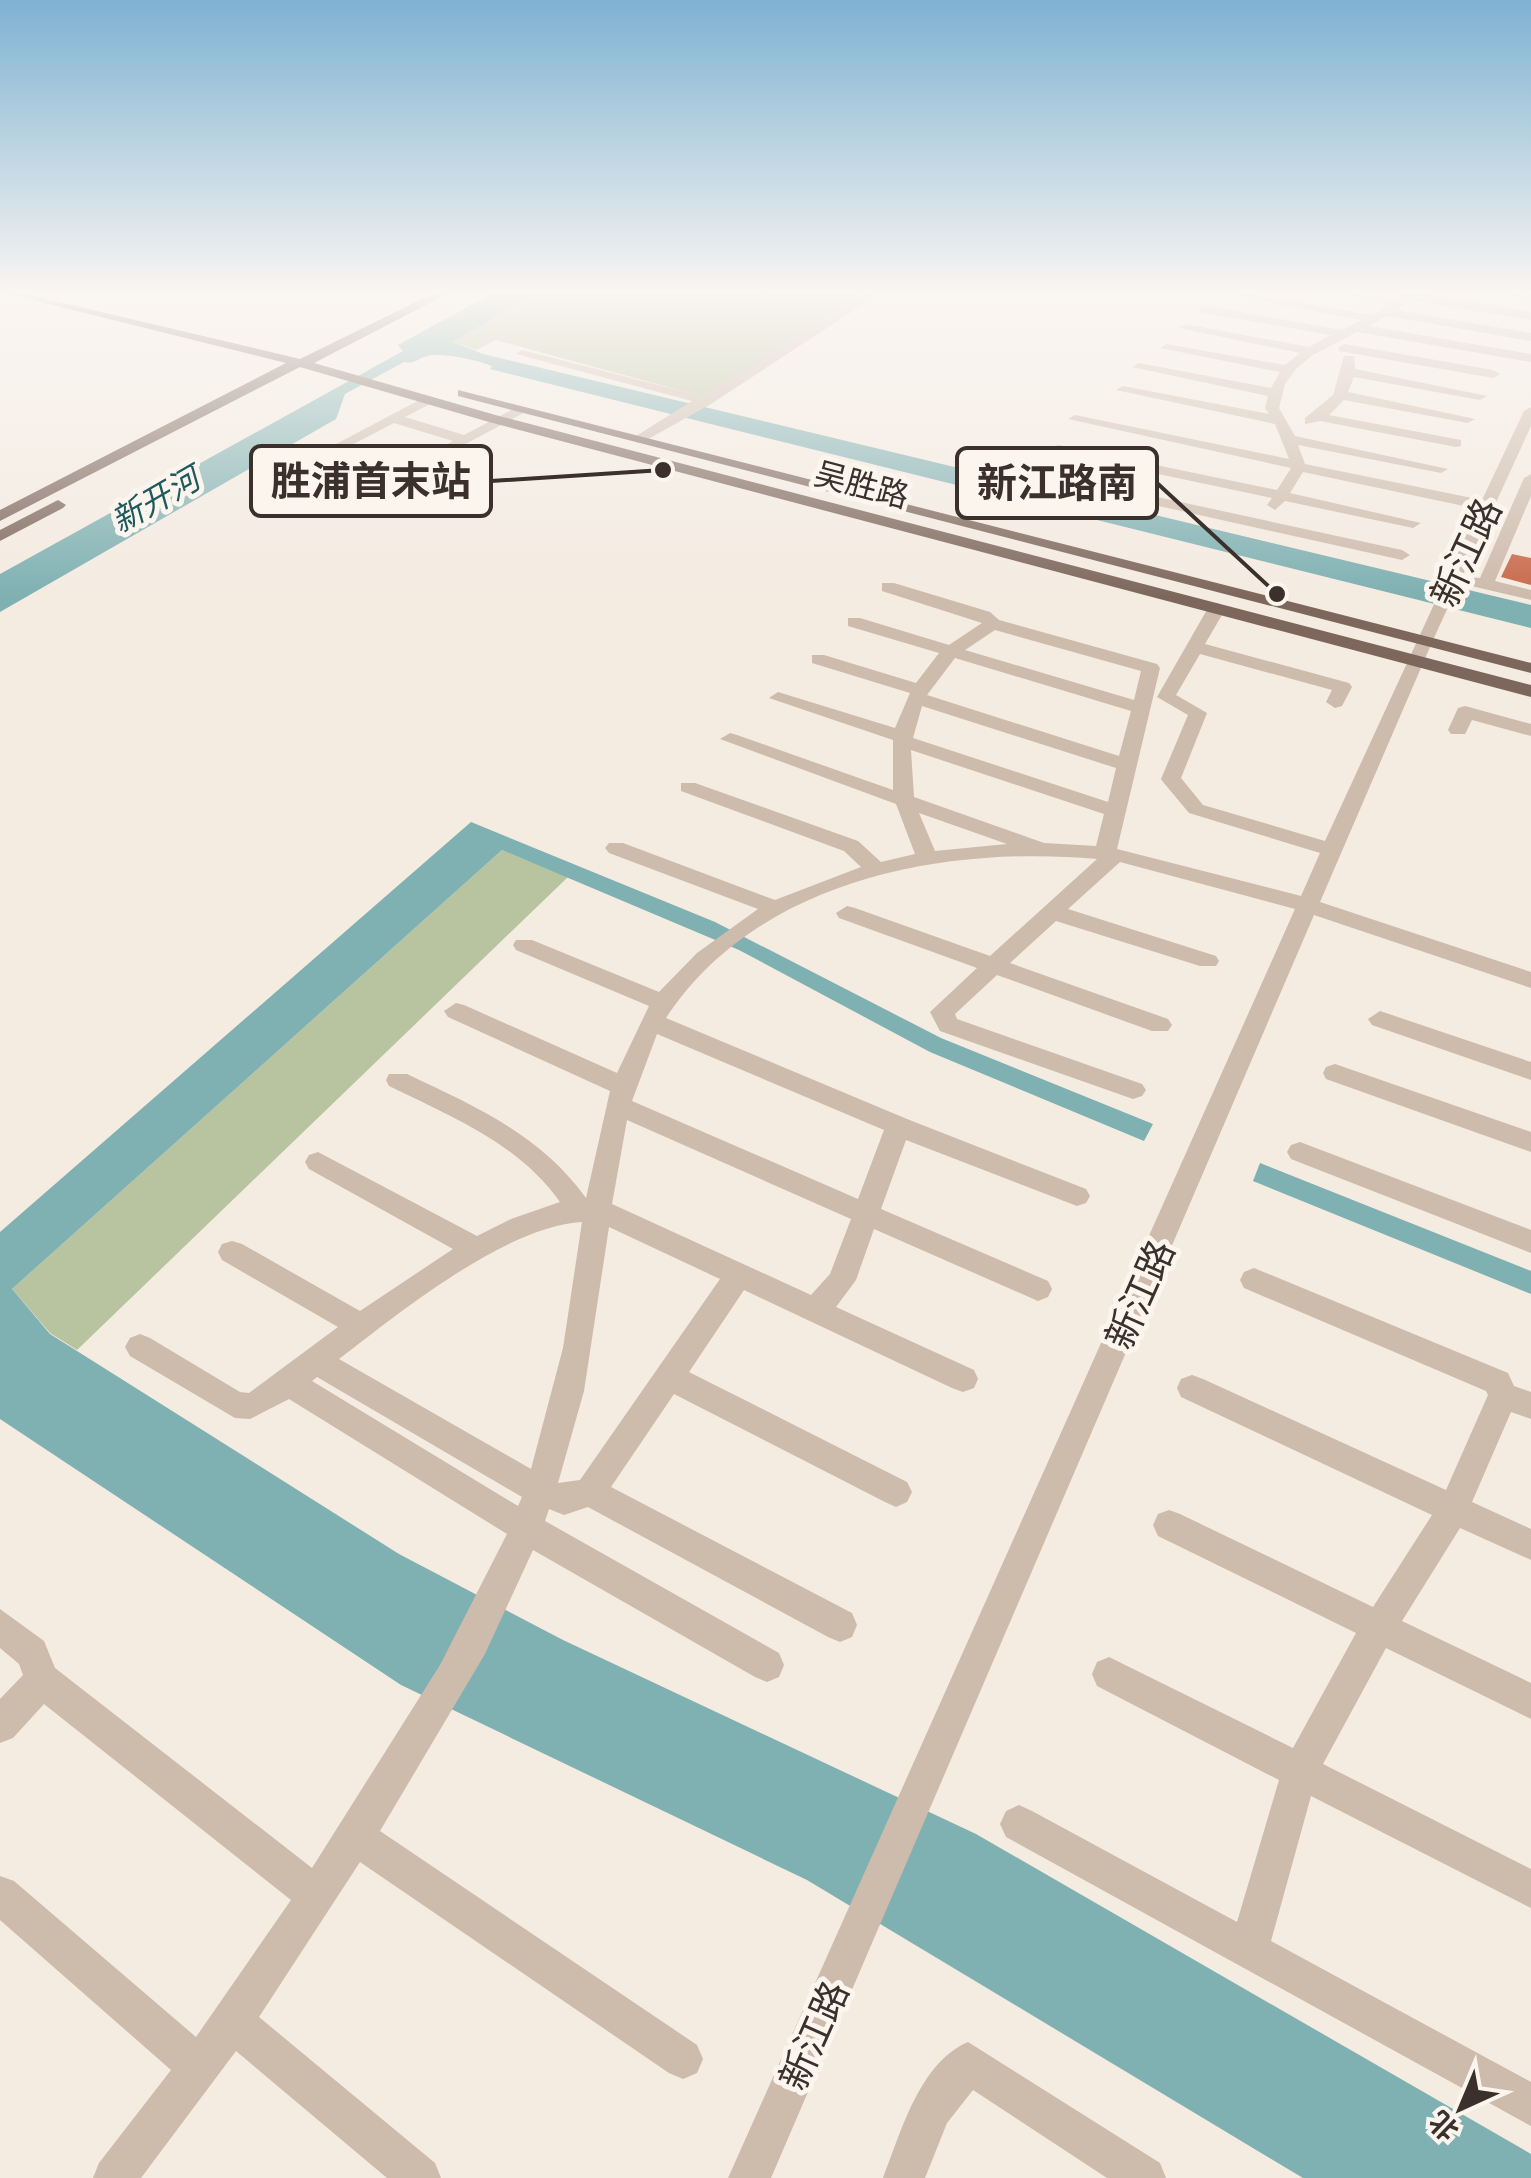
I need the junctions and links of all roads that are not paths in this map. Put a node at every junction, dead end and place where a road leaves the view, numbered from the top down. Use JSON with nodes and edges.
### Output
{"nodes":[{"id":1,"x":1273,"y":393,"type":"edge"},
{"id":2,"x":235,"y":394,"type":"edge"},
{"id":3,"x":268,"y":394,"type":"edge"},
{"id":4,"x":412,"y":394,"type":"edge"},
{"id":5,"x":452,"y":394,"type":"edge"},
{"id":6,"x":672,"y":394,"type":"edge"},
{"id":7,"x":717,"y":394,"type":"edge"},
{"id":8,"x":1133,"y":394,"type":"edge"},
{"id":9,"x":1467,"y":394,"type":"edge"},
{"id":10,"x":1342,"y":395,"type":"joint"},
{"id":11,"x":1480,"y":396,"type":"dead end"},
{"id":12,"x":428,"y":400,"type":"junction"},
{"id":13,"x":704,"y":402,"type":"junction"},
{"id":14,"x":524,"y":409,"type":"junction"},
{"id":15,"x":1092,"y":409,"type":"dead end"},
{"id":16,"x":1531,"y":411,"type":"edge"},
{"id":17,"x":1319,"y":416,"type":"junction"},
{"id":18,"x":392,"y":418,"type":"junction"},
{"id":19,"x":1075,"y":418,"type":"dead end"},
{"id":20,"x":1468,"y":420,"type":"dead end"},
{"id":21,"x":501,"y":421,"type":"junction"},
{"id":22,"x":641,"y":438,"type":"junction"},
{"id":23,"x":466,"y":440,"type":"junction"},
{"id":24,"x":1456,"y":443,"type":"dead end"},
{"id":25,"x":1290,"y":445,"type":"junction"},
{"id":26,"x":1060,"y":448,"type":"dead end"},
{"id":27,"x":1442,"y":469,"type":"dead end"},
{"id":28,"x":1033,"y":474,"type":"dead end"},
{"id":29,"x":1530,"y":485,"type":"edge"},
{"id":30,"x":1281,"y":495,"type":"junction"},
{"id":31,"x":1486,"y":506,"type":"junction"},
{"id":32,"x":0,"y":516,"type":"edge"},
{"id":33,"x":1512,"y":521,"type":"junction"},
{"id":34,"x":1413,"y":523,"type":"dead end"},
{"id":35,"x":1263,"y":524,"type":"junction"},
{"id":36,"x":1531,"y":525,"type":"edge"},
{"id":37,"x":0,"y":536,"type":"edge"},
{"id":38,"x":1402,"y":554,"type":"dead end"},
{"id":39,"x":1485,"y":584,"type":"junction"},
{"id":40,"x":888,"y":588,"type":"dead end"},
{"id":41,"x":1449,"y":589,"type":"junction"},
{"id":42,"x":1531,"y":595,"type":"edge"},
{"id":43,"x":1217,"y":608,"type":"junction"},
{"id":44,"x":854,"y":622,"type":"dead end"},
{"id":45,"x":992,"y":624,"type":"junction"},
{"id":46,"x":1358,"y":624,"type":"junction"},
{"id":47,"x":1348,"y":642,"type":"junction"},
{"id":48,"x":1194,"y":647,"type":"junction"},
{"id":49,"x":952,"y":650,"type":"junction"},
{"id":50,"x":1420,"y":650,"type":"junction"},
{"id":51,"x":818,"y":659,"type":"dead end"},
{"id":52,"x":1502,"y":661,"type":"junction"},
{"id":53,"x":1531,"y":668,"type":"edge"},
{"id":54,"x":1494,"y":681,"type":"junction"},
{"id":55,"x":1531,"y":691,"type":"edge"},
{"id":56,"x":918,"y":694,"type":"junction"},
{"id":57,"x":778,"y":698,"type":"dead end"},
{"id":58,"x":1335,"y":702,"type":"dead end"},
{"id":59,"x":1141,"y":708,"type":"junction"},
{"id":60,"x":1458,"y":730,"type":"dead end"},
{"id":61,"x":1531,"y":730,"type":"edge"},
{"id":62,"x":730,"y":739,"type":"dead end"},
{"id":63,"x":903,"y":739,"type":"junction"},
{"id":64,"x":1128,"y":764,"type":"junction"},
{"id":65,"x":688,"y":787,"type":"dead end"},
{"id":66,"x":904,"y":800,"type":"junction"},
{"id":67,"x":1116,"y":811,"type":"junction"},
{"id":68,"x":616,"y":848,"type":"dead end"},
{"id":69,"x":1046,"y":850,"type":"junction"},
{"id":70,"x":1333,"y":850,"type":"junction"},
{"id":71,"x":1110,"y":854,"type":"junction"},
{"id":72,"x":928,"y":860,"type":"junction"},
{"id":73,"x":875,"y":868,"type":"junction"},
{"id":74,"x":1308,"y":906,"type":"junction"},
{"id":75,"x":775,"y":908,"type":"junction"},
{"id":76,"x":1050,"y":911,"type":"junction"},
{"id":77,"x":847,"y":914,"type":"dead end"},
{"id":78,"x":524,"y":945,"type":"dead end"},
{"id":79,"x":1208,"y":961,"type":"dead end"},
{"id":80,"x":992,"y":968,"type":"junction"},
{"id":81,"x":1531,"y":980,"type":"edge"},
{"id":82,"x":456,"y":1011,"type":"dead end"},
{"id":83,"x":658,"y":1013,"type":"junction"},
{"id":84,"x":1380,"y":1019,"type":"dead end"},
{"id":85,"x":1160,"y":1025,"type":"dead end"},
{"id":86,"x":1531,"y":1071,"type":"edge"},
{"id":87,"x":1335,"y":1073,"type":"dead end"},
{"id":88,"x":398,"y":1080,"type":"dead end"},
{"id":89,"x":1133,"y":1090,"type":"dead end"},
{"id":90,"x":622,"y":1097,"type":"junction"},
{"id":91,"x":898,"y":1126,"type":"junction"},
{"id":92,"x":1531,"y":1142,"type":"edge"},
{"id":93,"x":1300,"y":1152,"type":"dead end"},
{"id":94,"x":318,"y":1162,"type":"dead end"},
{"id":95,"x":1077,"y":1196,"type":"dead end"},
{"id":96,"x":588,"y":1208,"type":"junction"},
{"id":97,"x":866,"y":1214,"type":"junction"},
{"id":98,"x":1531,"y":1242,"type":"edge"},
{"id":99,"x":478,"y":1249,"type":"junction"},
{"id":100,"x":232,"y":1252,"type":"dead end"},
{"id":101,"x":738,"y":1276,"type":"junction"},
{"id":102,"x":1254,"y":1280,"type":"dead end"},
{"id":103,"x":1038,"y":1289,"type":"dead end"},
{"id":104,"x":814,"y":1312,"type":"junction"},
{"id":105,"x":363,"y":1327,"type":"junction"},
{"id":106,"x":140,"y":1347,"type":"dead end"},
{"id":107,"x":316,"y":1362,"type":"junction"},
{"id":108,"x":669,"y":1376,"type":"junction"},
{"id":109,"x":963,"y":1379,"type":"dead end"},
{"id":110,"x":288,"y":1382,"type":"junction"},
{"id":111,"x":1192,"y":1388,"type":"dead end"},
{"id":112,"x":1517,"y":1400,"type":"edge"},
{"id":113,"x":538,"y":1490,"type":"junction"},
{"id":114,"x":590,"y":1492,"type":"junction"},
{"id":115,"x":896,"y":1492,"type":"dead end"},
{"id":116,"x":1452,"y":1510,"type":"junction"},
{"id":117,"x":1169,"y":1525,"type":"dead end"},
{"id":118,"x":526,"y":1528,"type":"junction"},
{"id":119,"x":1531,"y":1545,"type":"edge"},
{"id":120,"x":840,"y":1625,"type":"dead end"},
{"id":121,"x":0,"y":1626,"type":"edge"},
{"id":122,"x":1381,"y":1627,"type":"junction"},
{"id":123,"x":766,"y":1665,"type":"dead end"},
{"id":124,"x":1109,"y":1674,"type":"dead end"},
{"id":125,"x":42,"y":1680,"type":"junction"},
{"id":126,"x":1531,"y":1701,"type":"edge"},
{"id":127,"x":0,"y":1724,"type":"edge"},
{"id":128,"x":1300,"y":1772,"type":"junction"},
{"id":129,"x":1018,"y":1824,"type":"dead end"},
{"id":130,"x":355,"y":1836,"type":"junction"},
{"id":131,"x":1531,"y":1889,"type":"edge"},
{"id":132,"x":0,"y":1894,"type":"edge"},
{"id":133,"x":317,"y":1896,"type":"junction"},
{"id":134,"x":1248,"y":1951,"type":"junction"},
{"id":135,"x":232,"y":2022,"type":"junction"},
{"id":136,"x":683,"y":2059,"type":"dead end"},
{"id":137,"x":200,"y":2068,"type":"junction"},
{"id":138,"x":1531,"y":2105,"type":"edge"},
{"id":139,"x":114,"y":2178,"type":"edge"},
{"id":140,"x":420,"y":2178,"type":"edge"},
{"id":141,"x":750,"y":2178,"type":"edge"},
{"id":142,"x":904,"y":2178,"type":"edge"},
{"id":143,"x":1146,"y":2178,"type":"edge"}],
"edges":[{"from":1,"to":25,"type":"street"},
{"from":2,"to":32,"type":"main road"},
{"from":3,"to":37,"type":"main road"},
{"from":4,"to":12,"type":"main road","name":"吴胜路"},
{"from":5,"to":14,"type":"main road","name":"吴胜路"},
{"from":6,"to":13,"type":"street"},
{"from":7,"to":13,"type":"street"},
{"from":8,"to":25,"type":"street"},
{"from":9,"to":11,"type":"street"},
{"from":10,"to":17,"type":"street"},
{"from":10,"to":20,"type":"street"},
{"from":12,"to":18,"type":"street"},
{"from":12,"to":21,"type":"main road","name":"吴胜路"},
{"from":13,"to":22,"type":"street"},
{"from":14,"to":21,"type":"street"},
{"from":14,"to":22,"type":"main road","name":"吴胜路"},
{"from":15,"to":25,"type":"street"},
{"from":16,"to":31,"type":"street","name":"新江路"},
{"from":17,"to":24,"type":"street"},
{"from":17,"to":25,"type":"street"},
{"from":18,"to":23,"type":"street"},
{"from":18,"to":23,"type":"street"},
{"from":19,"to":25,"type":"street"},
{"from":21,"to":23,"type":"street"},
{"from":21,"to":43,"type":"main road","name":"吴胜路"},
{"from":22,"to":46,"type":"main road","name":"吴胜路"},
{"from":25,"to":27,"type":"street"},
{"from":25,"to":30,"type":"street"},
{"from":25,"to":31,"type":"street"},
{"from":26,"to":30,"type":"street"},
{"from":28,"to":35,"type":"street"},
{"from":29,"to":33,"type":"street"},
{"from":30,"to":34,"type":"street"},
{"from":30,"to":35,"type":"street"},
{"from":31,"to":41,"type":"street","name":"新江路"},
{"from":33,"to":36,"type":"street"},
{"from":33,"to":39,"type":"street"},
{"from":35,"to":38,"type":"street"},
{"from":39,"to":41,"type":"street"},
{"from":39,"to":42,"type":"street"},
{"from":40,"to":45,"type":"street"},
{"from":41,"to":50,"type":"street","name":"新江路"},
{"from":43,"to":47,"type":"main road","name":"吴胜路"},
{"from":43,"to":48,"type":"street"},
{"from":44,"to":49,"type":"street"},
{"from":45,"to":49,"type":"street"},
{"from":45,"to":59,"type":"street"},
{"from":46,"to":47,"type":"main road"},
{"from":46,"to":50,"type":"main road","name":"吴胜路"},
{"from":47,"to":50,"type":"main road","name":"吴胜路"},
{"from":48,"to":58,"type":"street"},
{"from":48,"to":70,"type":"street"},
{"from":49,"to":56,"type":"street"},
{"from":49,"to":59,"type":"street"},
{"from":50,"to":52,"type":"main road","name":"吴胜路"},
{"from":50,"to":54,"type":"main road","name":"吴胜路"},
{"from":50,"to":70,"type":"street","name":"新江路"},
{"from":51,"to":56,"type":"street"},
{"from":52,"to":53,"type":"main road","name":"吴胜路"},
{"from":52,"to":54,"type":"main road"},
{"from":54,"to":55,"type":"main road","name":"吴胜路"},
{"from":56,"to":63,"type":"street"},
{"from":56,"to":64,"type":"street"},
{"from":57,"to":63,"type":"street"},
{"from":59,"to":64,"type":"street"},
{"from":60,"to":61,"type":"street"},
{"from":62,"to":66,"type":"street"},
{"from":63,"to":66,"type":"street"},
{"from":63,"to":67,"type":"street"},
{"from":64,"to":67,"type":"street"},
{"from":65,"to":73,"type":"street"},
{"from":66,"to":69,"type":"street"},
{"from":66,"to":72,"type":"street"},
{"from":67,"to":71,"type":"street"},
{"from":68,"to":75,"type":"street"},
{"from":69,"to":71,"type":"street"},
{"from":69,"to":72,"type":"street"},
{"from":70,"to":74,"type":"street","name":"新江路"},
{"from":71,"to":74,"type":"street"},
{"from":71,"to":76,"type":"street"},
{"from":72,"to":73,"type":"street"},
{"from":73,"to":75,"type":"street"},
{"from":74,"to":81,"type":"street"},
{"from":74,"to":141,"type":"street","name":"新江路"},
{"from":75,"to":83,"type":"street"},
{"from":76,"to":79,"type":"street"},
{"from":76,"to":80,"type":"street"},
{"from":77,"to":80,"type":"street"},
{"from":78,"to":83,"type":"street"},
{"from":80,"to":85,"type":"street"},
{"from":80,"to":89,"type":"street"},
{"from":82,"to":90,"type":"street"},
{"from":83,"to":90,"type":"street"},
{"from":83,"to":91,"type":"street"},
{"from":84,"to":86,"type":"street"},
{"from":87,"to":92,"type":"street"},
{"from":88,"to":96,"type":"street"},
{"from":90,"to":96,"type":"street"},
{"from":90,"to":97,"type":"street"},
{"from":91,"to":95,"type":"street"},
{"from":91,"to":97,"type":"street"},
{"from":93,"to":98,"type":"street"},
{"from":94,"to":99,"type":"street"},
{"from":96,"to":99,"type":"street"},
{"from":96,"to":101,"type":"street"},
{"from":96,"to":113,"type":"street"},
{"from":97,"to":103,"type":"street"},
{"from":97,"to":104,"type":"street"},
{"from":99,"to":105,"type":"street"},
{"from":100,"to":105,"type":"street"},
{"from":101,"to":104,"type":"street"},
{"from":101,"to":108,"type":"street"},
{"from":102,"to":112,"type":"street"},
{"from":104,"to":109,"type":"street"},
{"from":105,"to":107,"type":"street"},
{"from":106,"to":110,"type":"street"},
{"from":107,"to":110,"type":"street"},
{"from":107,"to":113,"type":"street"},
{"from":108,"to":114,"type":"street"},
{"from":108,"to":115,"type":"street"},
{"from":110,"to":118,"type":"street"},
{"from":111,"to":116,"type":"street"},
{"from":112,"to":116,"type":"street"},
{"from":113,"to":114,"type":"street"},
{"from":113,"to":118,"type":"street"},
{"from":114,"to":120,"type":"street"},
{"from":116,"to":119,"type":"street"},
{"from":116,"to":122,"type":"street"},
{"from":117,"to":122,"type":"street"},
{"from":118,"to":123,"type":"street"},
{"from":118,"to":130,"type":"street"},
{"from":121,"to":125,"type":"street"},
{"from":122,"to":126,"type":"street"},
{"from":122,"to":128,"type":"street"},
{"from":124,"to":128,"type":"street"},
{"from":125,"to":127,"type":"street"},
{"from":125,"to":133,"type":"street"},
{"from":128,"to":131,"type":"street"},
{"from":128,"to":134,"type":"street"},
{"from":129,"to":134,"type":"street"},
{"from":130,"to":133,"type":"street"},
{"from":130,"to":136,"type":"street"},
{"from":132,"to":137,"type":"street"},
{"from":133,"to":135,"type":"street"},
{"from":134,"to":138,"type":"street"},
{"from":135,"to":137,"type":"street"},
{"from":135,"to":140,"type":"street"},
{"from":137,"to":139,"type":"street"},
{"from":142,"to":143,"type":"street"}]}
